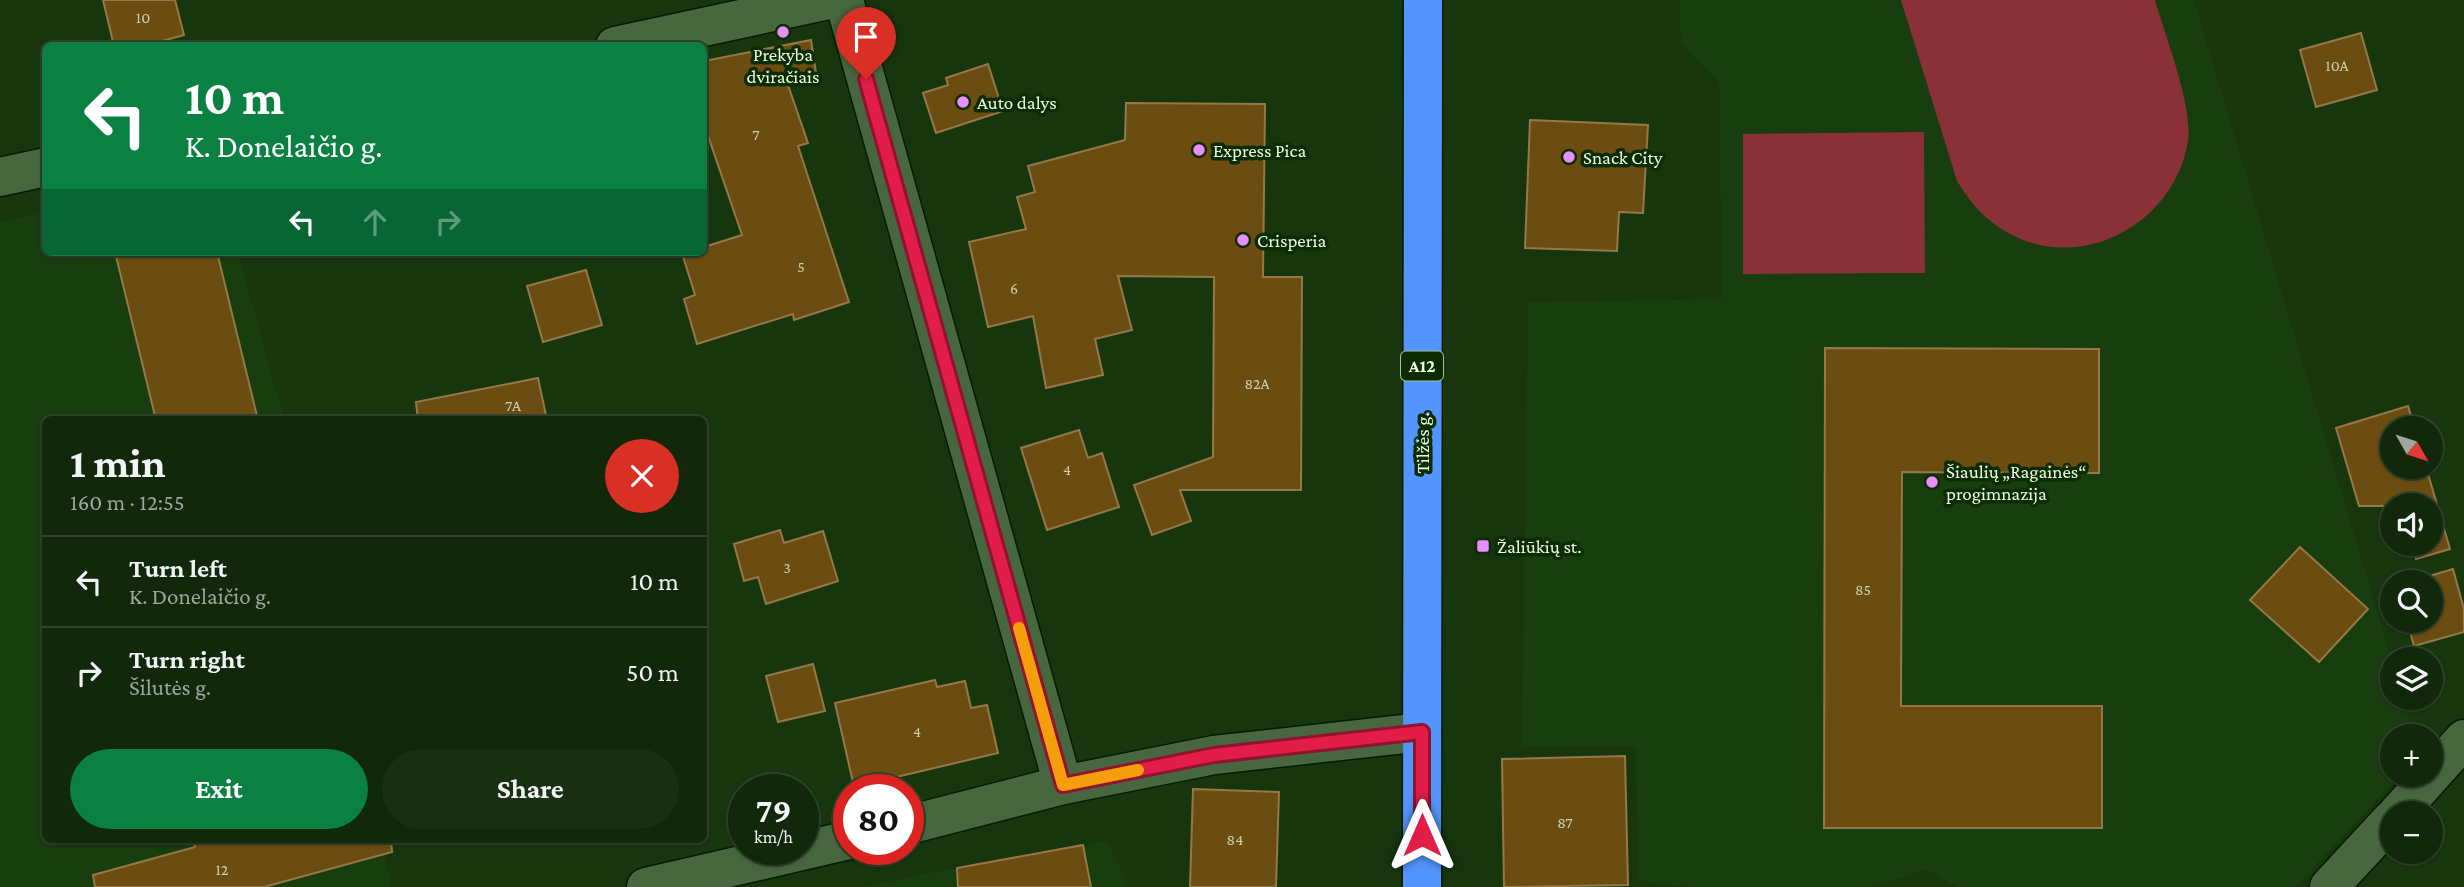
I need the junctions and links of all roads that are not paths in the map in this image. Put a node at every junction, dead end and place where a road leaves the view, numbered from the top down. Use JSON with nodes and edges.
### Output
{"nodes":[{"id":1,"x":829,"y":0,"type":"edge"},
{"id":2,"x":844,"y":0,"type":"edge"},
{"id":3,"x":1423,"y":0,"type":"edge"},
{"id":4,"x":634,"y":42,"type":"edge"},
{"id":5,"x":42,"y":168,"type":"edge"},
{"id":6,"x":0,"y":177,"type":"edge"},
{"id":7,"x":1422,"y":732,"type":"junction"},
{"id":8,"x":2464,"y":739,"type":"edge"},
{"id":9,"x":1063,"y":785,"type":"junction"},
{"id":10,"x":2409,"y":801,"type":"edge"},
{"id":11,"x":924,"y":821,"type":"edge"},
{"id":12,"x":2380,"y":833,"type":"edge"},
{"id":13,"x":833,"y":844,"type":"edge"},
{"id":14,"x":646,"y":887,"type":"edge"},
{"id":15,"x":1422,"y":887,"type":"edge"},
{"id":16,"x":2329,"y":887,"type":"edge"}],
"edges":[{"from":1,"to":4,"type":"street"},
{"from":2,"to":9,"type":"street"},
{"from":3,"to":7,"type":"highway","name":"Tilžės g.","number":"A12"},
{"from":5,"to":6,"type":"street"},
{"from":7,"to":9,"type":"street"},
{"from":7,"to":15,"type":"highway","name":"Tilžės g.","number":"A12"},
{"from":8,"to":10,"type":"street"},
{"from":9,"to":11,"type":"street"},
{"from":12,"to":16,"type":"street"},
{"from":13,"to":14,"type":"street"}]}
